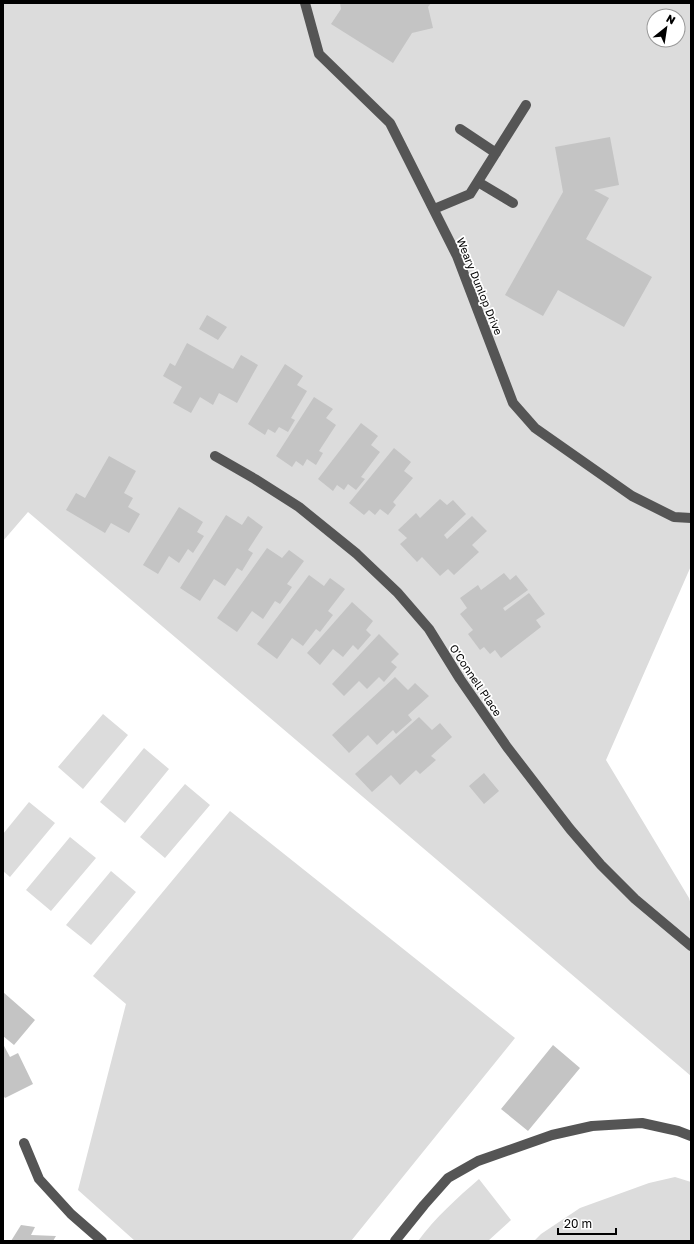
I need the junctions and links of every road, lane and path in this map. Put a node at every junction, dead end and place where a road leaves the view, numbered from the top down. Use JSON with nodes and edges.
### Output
{"nodes":[{"id":1,"x":305,"y":3,"type":"edge"},
{"id":2,"x":526,"y":105,"type":"dead end"},
{"id":3,"x":460,"y":129,"type":"dead end"},
{"id":4,"x":496,"y":153,"type":"junction"},
{"id":5,"x":478,"y":182,"type":"junction"},
{"id":6,"x":513,"y":203,"type":"dead end"},
{"id":7,"x":434,"y":209,"type":"junction"},
{"id":8,"x":215,"y":456,"type":"dead end"},
{"id":9,"x":691,"y":518,"type":"edge"},
{"id":10,"x":691,"y":946,"type":"edge"},
{"id":11,"x":691,"y":1136,"type":"edge"},
{"id":12,"x":24,"y":1143,"type":"dead end"},
{"id":13,"x":102,"y":1241,"type":"edge"},
{"id":14,"x":395,"y":1241,"type":"edge"}],
"edges":[{"from":1,"to":7,"type":"street","name":"Weary Dunlop Drive"},
{"from":2,"to":4,"type":"street"},
{"from":3,"to":4,"type":"street"},
{"from":4,"to":5,"type":"street"},
{"from":5,"to":6,"type":"street"},
{"from":5,"to":7,"type":"street"},
{"from":7,"to":9,"type":"street","name":"Weary Dunlop Drive"},
{"from":8,"to":10,"type":"street","name":"O'Connell Place"},
{"from":11,"to":14,"type":"street"},
{"from":12,"to":13,"type":"street"}]}
